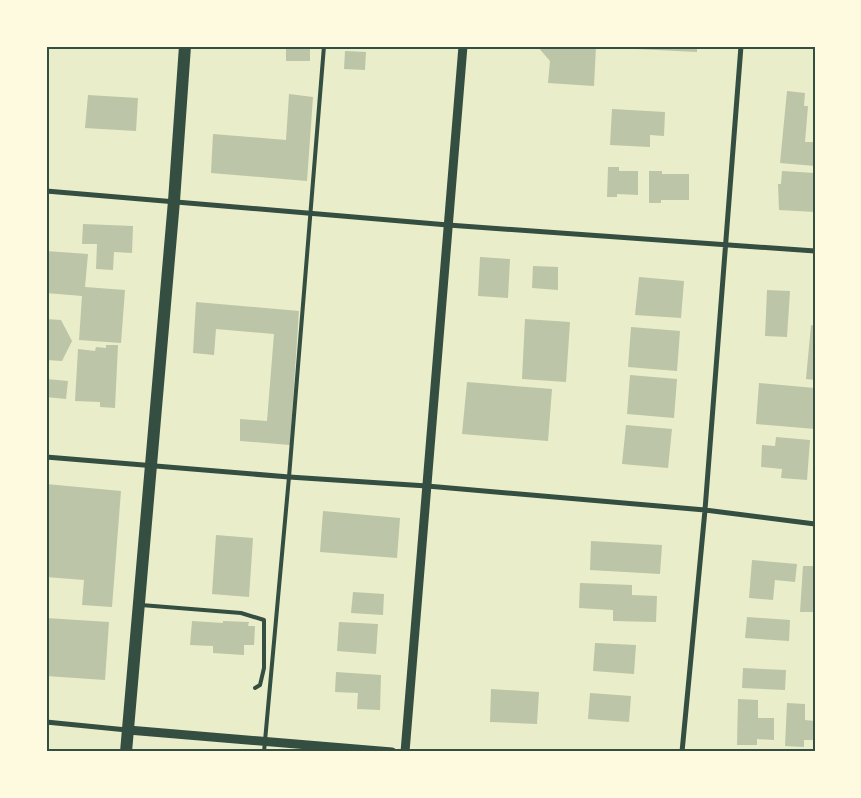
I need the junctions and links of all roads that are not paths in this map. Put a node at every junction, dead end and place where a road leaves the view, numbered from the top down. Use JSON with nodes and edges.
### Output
{"nodes":[{"id":1,"x":185,"y":46,"type":"edge"},
{"id":2,"x":324,"y":46,"type":"edge"},
{"id":3,"x":463,"y":46,"type":"edge"},
{"id":4,"x":741,"y":46,"type":"edge"},
{"id":5,"x":46,"y":191,"type":"edge"},
{"id":6,"x":174,"y":201,"type":"junction"},
{"id":7,"x":311,"y":214,"type":"junction"},
{"id":8,"x":448,"y":225,"type":"junction"},
{"id":9,"x":726,"y":244,"type":"junction"},
{"id":10,"x":815,"y":252,"type":"edge"},
{"id":11,"x":46,"y":457,"type":"edge"},
{"id":12,"x":150,"y":466,"type":"junction"},
{"id":13,"x":289,"y":477,"type":"junction"},
{"id":14,"x":427,"y":486,"type":"junction"},
{"id":15,"x":705,"y":510,"type":"junction"},
{"id":16,"x":815,"y":524,"type":"edge"},
{"id":17,"x":138,"y":605,"type":"junction"},
{"id":18,"x":255,"y":688,"type":"dead end"},
{"id":19,"x":46,"y":722,"type":"edge"},
{"id":20,"x":128,"y":730,"type":"junction"},
{"id":21,"x":265,"y":741,"type":"junction"},
{"id":22,"x":126,"y":752,"type":"edge"},
{"id":23,"x":264,"y":752,"type":"edge"},
{"id":24,"x":392,"y":752,"type":"edge"},
{"id":25,"x":405,"y":752,"type":"edge"},
{"id":26,"x":682,"y":752,"type":"edge"}],
"edges":[{"from":1,"to":6,"type":"main road"},
{"from":2,"to":7,"type":"lane"},
{"from":3,"to":8,"type":"street"},
{"from":4,"to":9,"type":"street"},
{"from":5,"to":6,"type":"street"},
{"from":6,"to":7,"type":"street"},
{"from":6,"to":12,"type":"main road"},
{"from":7,"to":8,"type":"street"},
{"from":7,"to":13,"type":"lane"},
{"from":8,"to":9,"type":"street"},
{"from":8,"to":14,"type":"street"},
{"from":9,"to":10,"type":"street"},
{"from":9,"to":15,"type":"street"},
{"from":11,"to":12,"type":"street"},
{"from":12,"to":13,"type":"street"},
{"from":12,"to":17,"type":"main road"},
{"from":13,"to":14,"type":"street"},
{"from":13,"to":21,"type":"lane"},
{"from":14,"to":15,"type":"street"},
{"from":14,"to":25,"type":"street"},
{"from":15,"to":16,"type":"street"},
{"from":15,"to":26,"type":"street"},
{"from":17,"to":18,"type":"lane"},
{"from":17,"to":20,"type":"main road"},
{"from":19,"to":20,"type":"street"},
{"from":20,"to":21,"type":"street"},
{"from":20,"to":22,"type":"main road"},
{"from":21,"to":23,"type":"lane"},
{"from":21,"to":24,"type":"street"}]}
